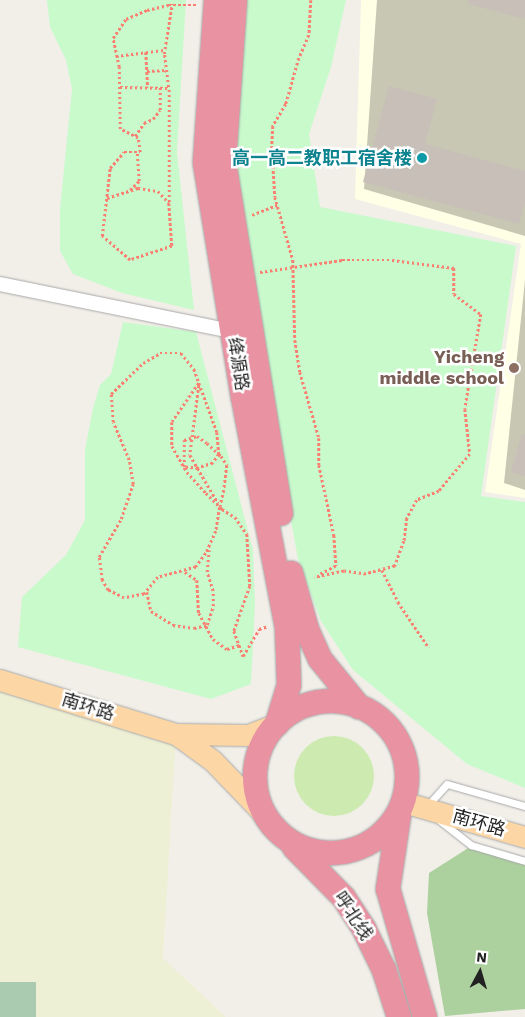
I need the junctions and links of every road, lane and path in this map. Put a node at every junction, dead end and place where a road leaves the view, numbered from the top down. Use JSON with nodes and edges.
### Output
{"nodes":[{"id":1,"x":311,"y":0,"type":"edge"},
{"id":2,"x":222,"y":2,"type":"edge"},
{"id":3,"x":172,"y":4,"type":"junction"},
{"id":4,"x":164,"y":50,"type":"junction"},
{"id":5,"x":146,"y":52,"type":"junction"},
{"id":6,"x":116,"y":56,"type":"junction"},
{"id":7,"x":166,"y":70,"type":"junction"},
{"id":8,"x":147,"y":71,"type":"junction"},
{"id":9,"x":120,"y":87,"type":"junction"},
{"id":10,"x":148,"y":87,"type":"junction"},
{"id":11,"x":160,"y":87,"type":"junction"},
{"id":12,"x":168,"y":88,"type":"junction"},
{"id":13,"x":135,"y":136,"type":"junction"},
{"id":14,"x":137,"y":152,"type":"junction"},
{"id":15,"x":130,"y":190,"type":"junction"},
{"id":16,"x":107,"y":198,"type":"junction"},
{"id":17,"x":169,"y":202,"type":"junction"},
{"id":18,"x":278,"y":205,"type":"junction"},
{"id":19,"x":234,"y":221,"type":"junction"},
{"id":20,"x":294,"y":268,"type":"junction"},
{"id":21,"x":243,"y":274,"type":"junction"},
{"id":22,"x":0,"y":284,"type":"edge"},
{"id":23,"x":232,"y":331,"type":"junction"},
{"id":24,"x":199,"y":383,"type":"junction"},
{"id":25,"x":191,"y":438,"type":"junction"},
{"id":26,"x":219,"y":454,"type":"junction"},
{"id":27,"x":184,"y":467,"type":"junction"},
{"id":28,"x":196,"y":468,"type":"junction"},
{"id":29,"x":220,"y":507,"type":"junction"},
{"id":30,"x":208,"y":548,"type":"junction"},
{"id":31,"x":382,"y":570,"type":"junction"},
{"id":32,"x":184,"y":572,"type":"junction"},
{"id":33,"x":315,"y":577,"type":"junction"},
{"id":34,"x":296,"y":590,"type":"junction"},
{"id":35,"x":147,"y":592,"type":"junction"},
{"id":36,"x":286,"y":620,"type":"junction"},
{"id":37,"x":204,"y":626,"type":"junction"},
{"id":38,"x":239,"y":646,"type":"junction"},
{"id":39,"x":429,"y":648,"type":"dead end"},
{"id":40,"x":0,"y":680,"type":"edge"},
{"id":41,"x":359,"y":707,"type":"junction"},
{"id":42,"x":277,"y":724,"type":"junction"},
{"id":43,"x":176,"y":734,"type":"junction"},
{"id":44,"x":414,"y":805,"type":"junction"},
{"id":45,"x":525,"y":806,"type":"edge"},
{"id":46,"x":273,"y":825,"type":"junction"},
{"id":47,"x":525,"y":837,"type":"edge"},
{"id":48,"x":525,"y":861,"type":"edge"},
{"id":49,"x":399,"y":1017,"type":"edge"},
{"id":50,"x":424,"y":1017,"type":"edge"}],
"edges":[{"from":1,"to":18,"type":"path"},
{"from":2,"to":3,"type":"path"},
{"from":2,"to":19,"type":"highway","name":"绛源路"},
{"from":2,"to":23,"type":"highway","name":"绛源路"},
{"from":3,"to":4,"type":"path"},
{"from":3,"to":6,"type":"path"},
{"from":4,"to":5,"type":"path"},
{"from":4,"to":7,"type":"path"},
{"from":5,"to":6,"type":"path"},
{"from":5,"to":8,"type":"path"},
{"from":6,"to":9,"type":"path"},
{"from":7,"to":8,"type":"path"},
{"from":7,"to":12,"type":"path"},
{"from":8,"to":10,"type":"path"},
{"from":9,"to":10,"type":"path"},
{"from":9,"to":13,"type":"path"},
{"from":10,"to":11,"type":"path"},
{"from":11,"to":12,"type":"path"},
{"from":11,"to":13,"type":"path"},
{"from":12,"to":17,"type":"path"},
{"from":13,"to":14,"type":"path"},
{"from":14,"to":15,"type":"path"},
{"from":14,"to":16,"type":"path"},
{"from":15,"to":16,"type":"path"},
{"from":15,"to":17,"type":"path"},
{"from":16,"to":17,"type":"path"},
{"from":18,"to":19,"type":"path"},
{"from":18,"to":20,"type":"path"},
{"from":19,"to":21,"type":"highway","name":"绛源路"},
{"from":20,"to":21,"type":"path"},
{"from":20,"to":31,"type":"path"},
{"from":20,"to":33,"type":"path"},
{"from":21,"to":34,"type":"highway","name":"绛源路"},
{"from":22,"to":23,"type":"street"},
{"from":23,"to":36,"type":"highway","name":"绛源路"},
{"from":24,"to":25,"type":"path"},
{"from":24,"to":26,"type":"path"},
{"from":24,"to":27,"type":"path"},
{"from":24,"to":35,"type":"path"},
{"from":25,"to":26,"type":"path"},
{"from":25,"to":27,"type":"path"},
{"from":25,"to":28,"type":"path"},
{"from":26,"to":28,"type":"path"},
{"from":26,"to":29,"type":"path"},
{"from":27,"to":28,"type":"path"},
{"from":27,"to":29,"type":"path"},
{"from":28,"to":29,"type":"path"},
{"from":29,"to":30,"type":"path"},
{"from":29,"to":38,"type":"path"},
{"from":30,"to":32,"type":"path"},
{"from":30,"to":37,"type":"path"},
{"from":31,"to":33,"type":"path"},
{"from":31,"to":39,"type":"path"},
{"from":32,"to":35,"type":"path"},
{"from":32,"to":37,"type":"path"},
{"from":33,"to":34,"type":"path"},
{"from":34,"to":41,"type":"highway","name":"绛源路"},
{"from":35,"to":37,"type":"path"},
{"from":36,"to":38,"type":"path"},
{"from":36,"to":42,"type":"highway","name":"绛源路"},
{"from":37,"to":38,"type":"path"},
{"from":40,"to":43,"type":"main road","name":"南环路"},
{"from":41,"to":42,"type":"highway","name":"呼北线"},
{"from":41,"to":44,"type":"highway","name":"呼北线"},
{"from":42,"to":43,"type":"main road","name":"南环路"},
{"from":42,"to":46,"type":"highway","name":"呼北线"},
{"from":43,"to":46,"type":"main road","name":"南环路"},
{"from":44,"to":45,"type":"lane"},
{"from":44,"to":46,"type":"highway","name":"呼北线"},
{"from":44,"to":47,"type":"main road","name":"南环路"},
{"from":44,"to":48,"type":"lane"},
{"from":44,"to":50,"type":"highway","name":"呼北线"},
{"from":46,"to":49,"type":"highway","name":"呼北线"}]}
